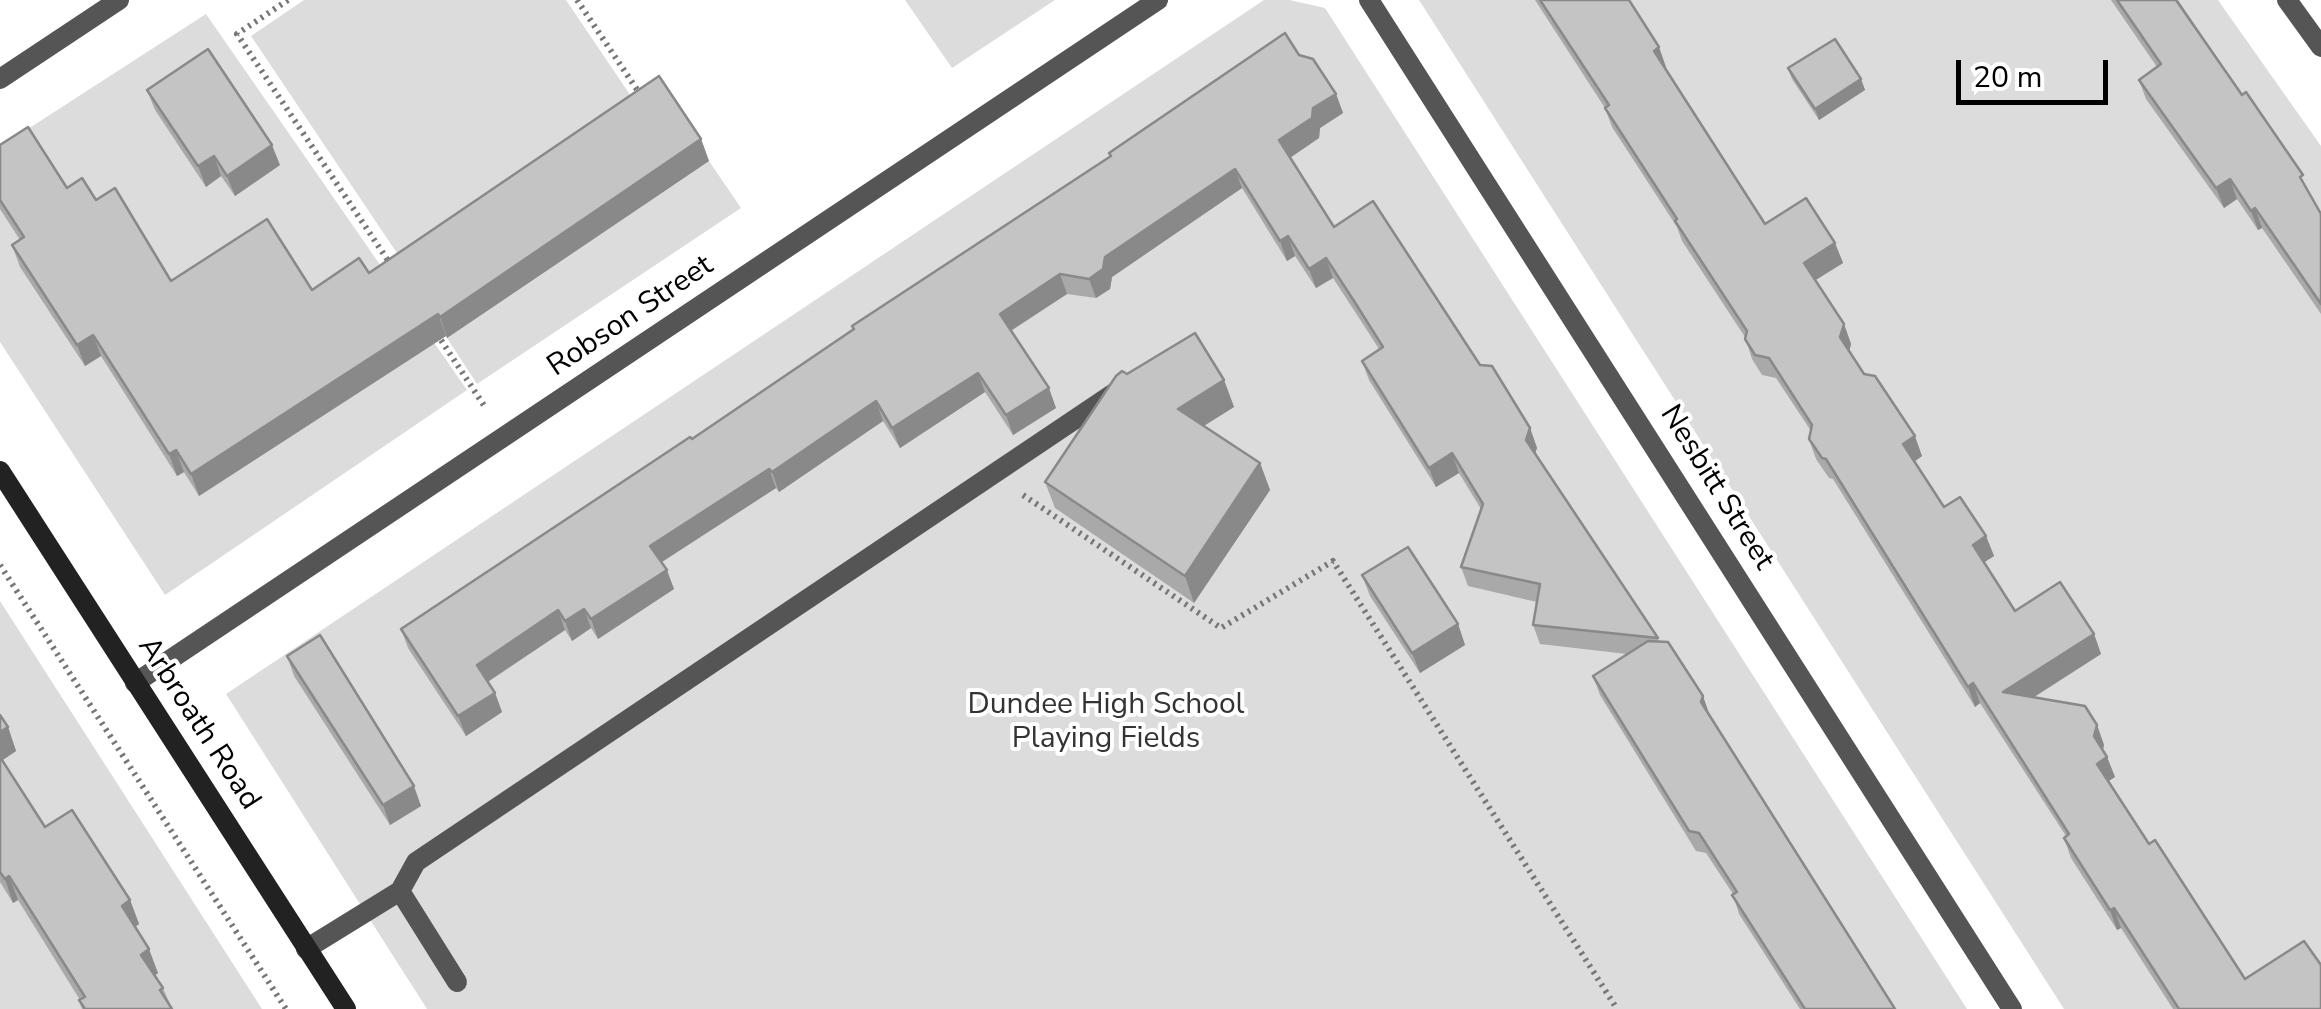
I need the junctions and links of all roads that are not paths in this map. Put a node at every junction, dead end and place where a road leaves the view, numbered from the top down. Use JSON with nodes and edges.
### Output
{"nodes":[{"id":1,"x":118,"y":0,"type":"edge"},
{"id":2,"x":1158,"y":0,"type":"edge"},
{"id":3,"x":1369,"y":0,"type":"edge"},
{"id":4,"x":2288,"y":0,"type":"edge"},
{"id":5,"x":2321,"y":48,"type":"edge"},
{"id":6,"x":0,"y":79,"type":"edge"},
{"id":7,"x":1131,"y":382,"type":"edge"},
{"id":8,"x":0,"y":471,"type":"edge"},
{"id":9,"x":135,"y":683,"type":"junction"},
{"id":10,"x":400,"y":891,"type":"junction"},
{"id":11,"x":306,"y":949,"type":"junction"},
{"id":12,"x":456,"y":982,"type":"dead end"},
{"id":13,"x":346,"y":1009,"type":"edge"},
{"id":14,"x":2012,"y":1009,"type":"edge"}],
"edges":[{"from":1,"to":6,"type":"street"},
{"from":2,"to":9,"type":"street","name":"Robson Street"},
{"from":3,"to":14,"type":"street","name":"Nesbitt Street"},
{"from":4,"to":5,"type":"street"},
{"from":7,"to":10,"type":"street"},
{"from":8,"to":9,"type":"main road","name":"Arbroath Road"},
{"from":9,"to":11,"type":"main road","name":"Arbroath Road"},
{"from":10,"to":11,"type":"street"},
{"from":10,"to":12,"type":"street"},
{"from":11,"to":13,"type":"main road","name":"Arbroath Road"}]}
